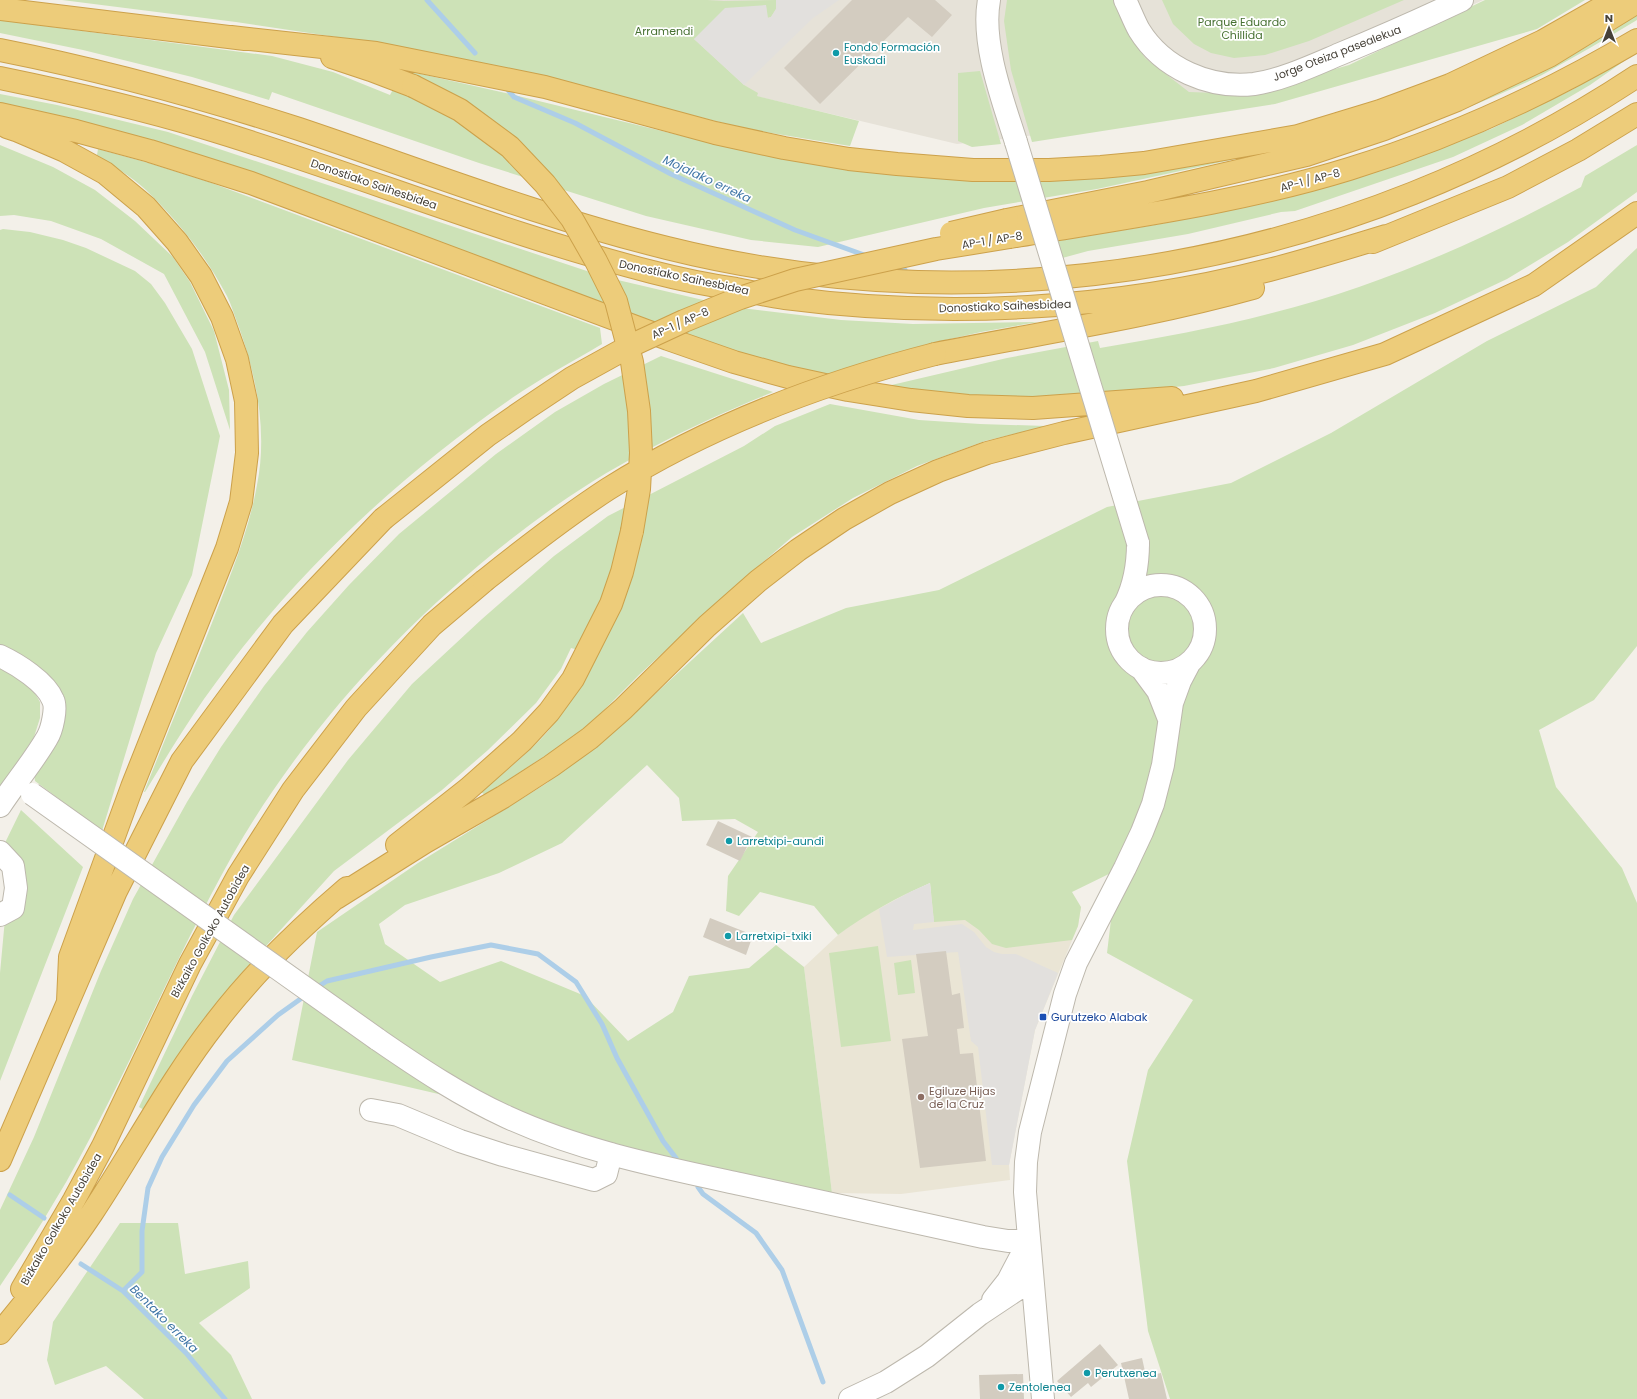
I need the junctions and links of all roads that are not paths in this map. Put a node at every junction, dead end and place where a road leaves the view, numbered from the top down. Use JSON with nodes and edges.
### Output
{"nodes":[{"id":1,"x":977,"y":0,"type":"edge"},
{"id":2,"x":989,"y":0,"type":"edge"},
{"id":3,"x":1125,"y":0,"type":"edge"},
{"id":4,"x":1462,"y":0,"type":"edge"},
{"id":5,"x":1615,"y":0,"type":"edge"},
{"id":6,"x":1637,"y":2,"type":"edge"},
{"id":7,"x":0,"y":9,"type":"edge"},
{"id":8,"x":986,"y":21,"type":"junction"},
{"id":9,"x":231,"y":37,"type":"junction"},
{"id":10,"x":1637,"y":40,"type":"edge"},
{"id":11,"x":0,"y":50,"type":"edge"},
{"id":12,"x":1637,"y":76,"type":"edge"},
{"id":13,"x":0,"y":78,"type":"edge"},
{"id":14,"x":0,"y":114,"type":"edge"},
{"id":15,"x":1637,"y":114,"type":"edge"},
{"id":16,"x":0,"y":126,"type":"edge"},
{"id":17,"x":1637,"y":213,"type":"edge"},
{"id":18,"x":1008,"y":228,"type":"junction"},
{"id":19,"x":1386,"y":236,"type":"junction"},
{"id":20,"x":1256,"y":391,"type":"junction"},
{"id":21,"x":1138,"y":543,"type":"junction"},
{"id":22,"x":1172,"y":586,"type":"junction"},
{"id":23,"x":1124,"y":605,"type":"junction"},
{"id":24,"x":0,"y":656,"type":"edge"},
{"id":25,"x":1190,"y":662,"type":"junction"},
{"id":26,"x":1141,"y":668,"type":"junction"},
{"id":27,"x":1169,"y":719,"type":"junction"},
{"id":28,"x":24,"y":788,"type":"junction"},
{"id":29,"x":0,"y":806,"type":"edge"},
{"id":30,"x":0,"y":852,"type":"edge"},
{"id":31,"x":336,"y":898,"type":"junction"},
{"id":32,"x":0,"y":915,"type":"edge"},
{"id":33,"x":68,"y":1001,"type":"junction"},
{"id":34,"x":371,"y":1110,"type":"dead end"},
{"id":35,"x":611,"y":1154,"type":"junction"},
{"id":36,"x":0,"y":1160,"type":"edge"},
{"id":37,"x":1029,"y":1241,"type":"junction"},
{"id":38,"x":1031,"y":1267,"type":"junction"},
{"id":39,"x":980,"y":1314,"type":"junction"},
{"id":40,"x":0,"y":1326,"type":"edge"},
{"id":41,"x":0,"y":1333,"type":"edge"},
{"id":42,"x":850,"y":1399,"type":"edge"},
{"id":43,"x":1043,"y":1399,"type":"edge"}],
"edges":[{"from":1,"to":8,"type":"street"},
{"from":2,"to":8,"type":"street"},
{"from":3,"to":4,"type":"street","name":"Jorge Oteiza pasealekua"},
{"from":5,"to":9,"type":"highway"},
{"from":6,"to":18,"type":"highway"},
{"from":7,"to":9,"type":"highway"},
{"from":8,"to":21,"type":"street","bridge":true},
{"from":9,"to":31,"type":"highway","bridge":true},
{"from":10,"to":18,"type":"highway","name":"AP-1 / AP-8"},
{"from":11,"to":12,"type":"highway"},
{"from":13,"to":19,"type":"highway","name":"Donostiako Saihesbidea"},
{"from":14,"to":20,"type":"highway"},
{"from":15,"to":19,"type":"highway"},
{"from":16,"to":33,"type":"highway"},
{"from":17,"to":20,"type":"highway"},
{"from":18,"to":33,"type":"highway","name":"AP-1 / AP-8","bridge":true},
{"from":19,"to":40,"type":"highway","name":"Bizkaiko Golkoko Autobidea","bridge":true},
{"from":20,"to":31,"type":"highway"},
{"from":21,"to":22,"type":"street"},
{"from":21,"to":23,"type":"street"},
{"from":22,"to":23,"type":"street"},
{"from":22,"to":25,"type":"street"},
{"from":23,"to":26,"type":"street"},
{"from":24,"to":28,"type":"street"},
{"from":25,"to":26,"type":"street"},
{"from":25,"to":27,"type":"street"},
{"from":26,"to":27,"type":"street"},
{"from":27,"to":37,"type":"street"},
{"from":28,"to":29,"type":"street"},
{"from":28,"to":35,"type":"street","bridge":true},
{"from":30,"to":32,"type":"street"},
{"from":31,"to":41,"type":"highway"},
{"from":33,"to":36,"type":"highway"},
{"from":34,"to":35,"type":"street"},
{"from":35,"to":37,"type":"street"},
{"from":37,"to":38,"type":"street"},
{"from":37,"to":39,"type":"street"},
{"from":38,"to":39,"type":"street"},
{"from":38,"to":43,"type":"street"},
{"from":39,"to":42,"type":"street"}]}
